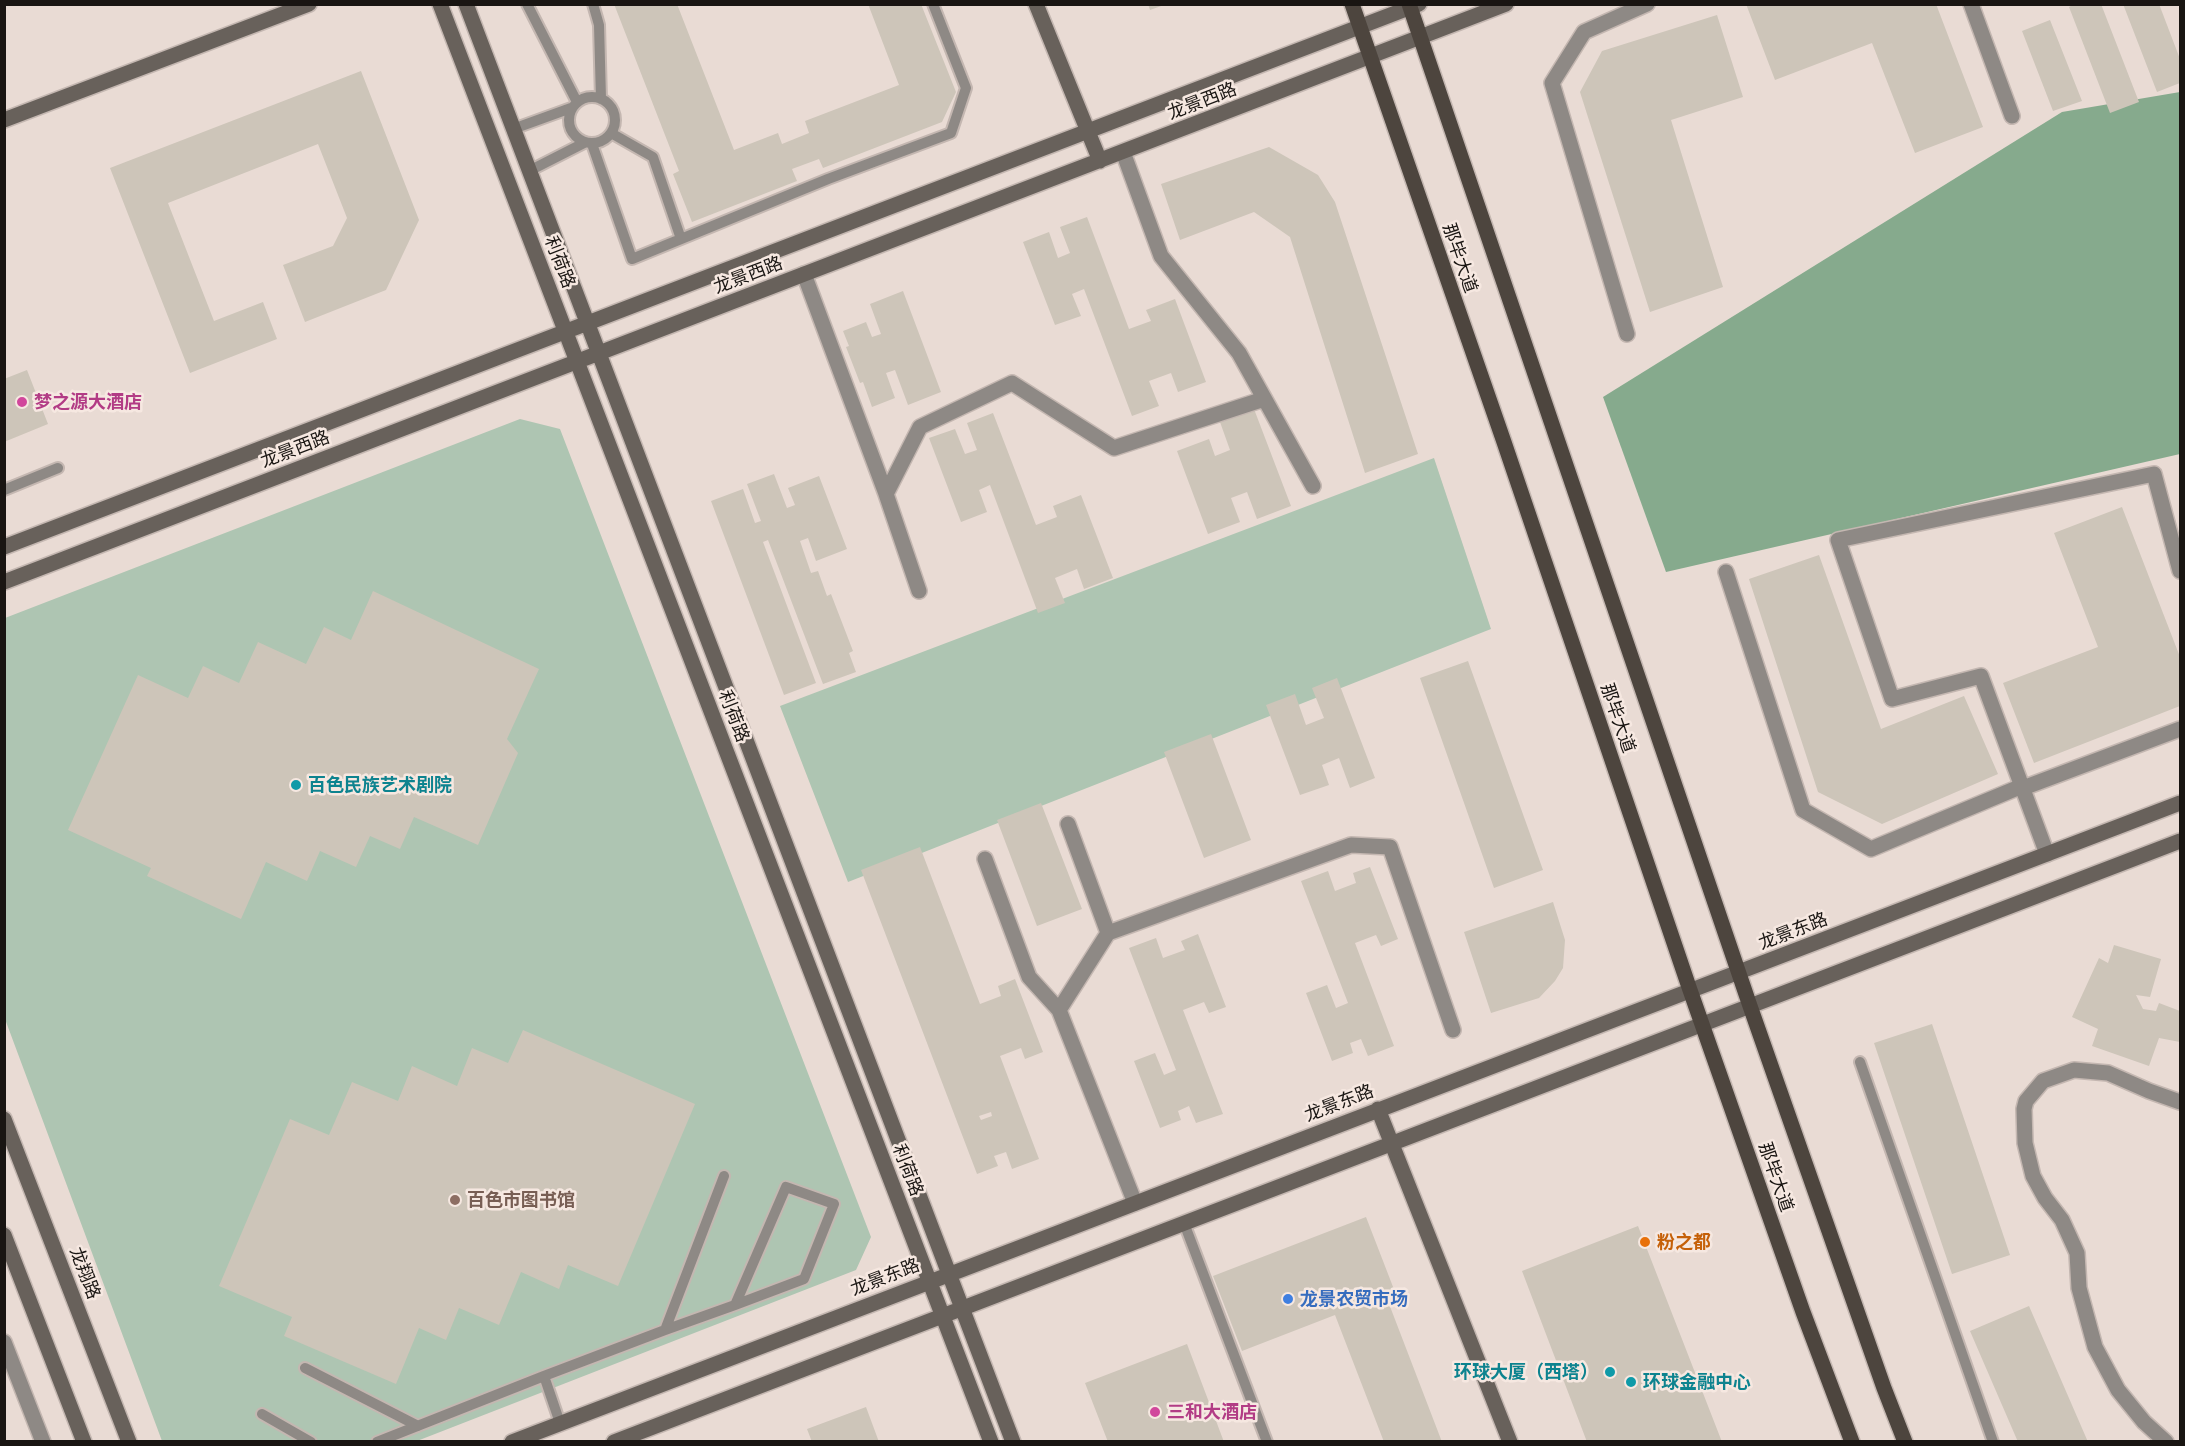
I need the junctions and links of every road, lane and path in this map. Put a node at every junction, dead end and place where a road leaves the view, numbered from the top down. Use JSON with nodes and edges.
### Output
{"nodes":[{"id":1,"x":309,"y":4,"type":"edge"},
{"id":2,"x":440,"y":4,"type":"edge"},
{"id":3,"x":466,"y":4,"type":"edge"},
{"id":4,"x":527,"y":4,"type":"edge"},
{"id":5,"x":593,"y":4,"type":"edge"},
{"id":6,"x":933,"y":4,"type":"edge"},
{"id":7,"x":1036,"y":4,"type":"edge"},
{"id":8,"x":1352,"y":4,"type":"edge"},
{"id":9,"x":1506,"y":4,"type":"edge"},
{"id":10,"x":1647,"y":4,"type":"edge"},
{"id":11,"x":1971,"y":4,"type":"edge"},
{"id":12,"x":1413,"y":6,"type":"edge"},
{"id":13,"x":1359,"y":27,"type":"junction"},
{"id":14,"x":1420,"y":38,"type":"junction"},
{"id":15,"x":1370,"y":57,"type":"junction"},
{"id":16,"x":601,"y":99,"type":"junction"},
{"id":17,"x":574,"y":105,"type":"junction"},
{"id":18,"x":2012,"y":116,"type":"dead end"},
{"id":19,"x":4,"y":120,"type":"edge"},
{"id":20,"x":513,"y":129,"type":"junction"},
{"id":21,"x":1087,"y":132,"type":"junction"},
{"id":22,"x":611,"y":133,"type":"junction"},
{"id":23,"x":588,"y":143,"type":"junction"},
{"id":24,"x":1123,"y":152,"type":"junction"},
{"id":25,"x":1100,"y":161,"type":"junction"},
{"id":26,"x":529,"y":171,"type":"junction"},
{"id":27,"x":681,"y":239,"type":"junction"},
{"id":28,"x":804,"y":274,"type":"junction"},
{"id":29,"x":587,"y":323,"type":"junction"},
{"id":30,"x":566,"y":332,"type":"junction"},
{"id":31,"x":1627,"y":334,"type":"dead end"},
{"id":32,"x":599,"y":353,"type":"junction"},
{"id":33,"x":577,"y":362,"type":"junction"},
{"id":34,"x":1264,"y":399,"type":"junction"},
{"id":35,"x":58,"y":468,"type":"dead end"},
{"id":36,"x":1313,"y":486,"type":"dead end"},
{"id":37,"x":4,"y":489,"type":"edge"},
{"id":38,"x":886,"y":494,"type":"junction"},
{"id":39,"x":4,"y":547,"type":"edge"},
{"id":40,"x":2181,"y":571,"type":"edge"},
{"id":41,"x":1725,"y":572,"type":"dead end"},
{"id":42,"x":4,"y":582,"type":"edge"},
{"id":43,"x":919,"y":591,"type":"dead end"},
{"id":44,"x":2181,"y":729,"type":"edge"},
{"id":45,"x":2022,"y":787,"type":"junction"},
{"id":46,"x":2181,"y":803,"type":"edge"},
{"id":47,"x":1068,"y":824,"type":"dead end"},
{"id":48,"x":2181,"y":841,"type":"edge"},
{"id":49,"x":2048,"y":854,"type":"junction"},
{"id":50,"x":985,"y":859,"type":"dead end"},
{"id":51,"x":1108,"y":933,"type":"junction"},
{"id":52,"x":1739,"y":972,"type":"junction"},
{"id":53,"x":1690,"y":990,"type":"junction"},
{"id":54,"x":1750,"y":1006,"type":"junction"},
{"id":55,"x":1059,"y":1010,"type":"junction"},
{"id":56,"x":1702,"y":1024,"type":"junction"},
{"id":57,"x":1453,"y":1030,"type":"dead end"},
{"id":58,"x":1860,"y":1062,"type":"dead end"},
{"id":59,"x":2181,"y":1102,"type":"edge"},
{"id":60,"x":1378,"y":1109,"type":"junction"},
{"id":61,"x":4,"y":1119,"type":"edge"},
{"id":62,"x":1392,"y":1143,"type":"junction"},
{"id":63,"x":724,"y":1176,"type":"dead end"},
{"id":64,"x":1135,"y":1203,"type":"junction"},
{"id":65,"x":1184,"y":1223,"type":"junction"},
{"id":66,"x":4,"y":1235,"type":"edge"},
{"id":67,"x":949,"y":1274,"type":"junction"},
{"id":68,"x":930,"y":1281,"type":"junction"},
{"id":69,"x":735,"y":1305,"type":"junction"},
{"id":70,"x":962,"y":1308,"type":"junction"},
{"id":71,"x":943,"y":1315,"type":"junction"},
{"id":72,"x":665,"y":1330,"type":"junction"},
{"id":73,"x":4,"y":1342,"type":"edge"},
{"id":74,"x":305,"y":1368,"type":"dead end"},
{"id":75,"x":544,"y":1376,"type":"junction"},
{"id":76,"x":262,"y":1414,"type":"dead end"},
{"id":77,"x":560,"y":1423,"type":"junction"},
{"id":78,"x":418,"y":1426,"type":"junction"},
{"id":79,"x":43,"y":1442,"type":"edge"},
{"id":80,"x":84,"y":1442,"type":"edge"},
{"id":81,"x":129,"y":1442,"type":"edge"},
{"id":82,"x":311,"y":1442,"type":"edge"},
{"id":83,"x":377,"y":1442,"type":"edge"},
{"id":84,"x":512,"y":1442,"type":"edge"},
{"id":85,"x":614,"y":1442,"type":"edge"},
{"id":86,"x":991,"y":1442,"type":"edge"},
{"id":87,"x":1013,"y":1442,"type":"edge"},
{"id":88,"x":1267,"y":1442,"type":"edge"},
{"id":89,"x":1510,"y":1442,"type":"edge"},
{"id":90,"x":1852,"y":1442,"type":"edge"},
{"id":91,"x":1905,"y":1442,"type":"edge"},
{"id":92,"x":1993,"y":1442,"type":"edge"},
{"id":93,"x":2166,"y":1442,"type":"edge"}],
"edges":[{"from":1,"to":19,"type":"main road"},
{"from":2,"to":30,"type":"main road","name":"利荷路"},
{"from":3,"to":20,"type":"main road","name":"利荷路"},
{"from":4,"to":17,"type":"lane"},
{"from":5,"to":16,"type":"lane"},
{"from":6,"to":27,"type":"lane"},
{"from":7,"to":21,"type":"main road"},
{"from":8,"to":13,"type":"main road","name":"那毕大道"},
{"from":9,"to":14,"type":"main road","name":"龙景西路"},
{"from":10,"to":31,"type":"street"},
{"from":11,"to":18,"type":"street"},
{"from":12,"to":13,"type":"main road","name":"龙景西路"},
{"from":12,"to":14,"type":"main road","name":"那毕大道"},
{"from":13,"to":15,"type":"main road","name":"那毕大道"},
{"from":13,"to":21,"type":"main road","name":"龙景西路"},
{"from":14,"to":15,"type":"main road","name":"龙景西路"},
{"from":14,"to":52,"type":"main road","name":"那毕大道"},
{"from":15,"to":24,"type":"main road","name":"龙景西路"},
{"from":15,"to":53,"type":"main road","name":"那毕大道"},
{"from":16,"to":17,"type":"lane"},
{"from":16,"to":22,"type":"lane"},
{"from":17,"to":20,"type":"lane"},
{"from":17,"to":23,"type":"lane"},
{"from":20,"to":26,"type":"main road","name":"利荷路"},
{"from":21,"to":25,"type":"main road"},
{"from":21,"to":29,"type":"main road","name":"龙景西路"},
{"from":22,"to":23,"type":"lane"},
{"from":22,"to":27,"type":"lane"},
{"from":23,"to":26,"type":"lane"},
{"from":23,"to":27,"type":"lane"},
{"from":24,"to":25,"type":"main road","name":"龙景西路"},
{"from":24,"to":34,"type":"street"},
{"from":25,"to":28,"type":"main road","name":"龙景西路"},
{"from":26,"to":29,"type":"main road","name":"利荷路"},
{"from":28,"to":32,"type":"main road","name":"龙景西路"},
{"from":28,"to":38,"type":"street"},
{"from":29,"to":30,"type":"main road","name":"龙景西路"},
{"from":29,"to":32,"type":"main road","name":"利荷路"},
{"from":30,"to":33,"type":"main road","name":"利荷路"},
{"from":30,"to":39,"type":"main road","name":"龙景西路"},
{"from":32,"to":33,"type":"main road","name":"龙景西路"},
{"from":32,"to":67,"type":"main road","name":"利荷路"},
{"from":33,"to":42,"type":"main road","name":"龙景西路"},
{"from":33,"to":68,"type":"main road","name":"利荷路"},
{"from":34,"to":36,"type":"street"},
{"from":34,"to":38,"type":"street"},
{"from":35,"to":37,"type":"lane"},
{"from":38,"to":43,"type":"street"},
{"from":40,"to":45,"type":"street"},
{"from":41,"to":45,"type":"street"},
{"from":44,"to":45,"type":"street"},
{"from":45,"to":49,"type":"street"},
{"from":46,"to":49,"type":"main road","name":"龙景东路"},
{"from":47,"to":51,"type":"street"},
{"from":48,"to":54,"type":"main road"},
{"from":49,"to":52,"type":"main road","name":"龙景东路"},
{"from":50,"to":55,"type":"street"},
{"from":51,"to":55,"type":"street"},
{"from":51,"to":57,"type":"street"},
{"from":52,"to":53,"type":"main road","name":"龙景东路"},
{"from":52,"to":54,"type":"main road","name":"那毕大道"},
{"from":53,"to":56,"type":"main road","name":"那毕大道"},
{"from":53,"to":60,"type":"main road","name":"龙景东路"},
{"from":54,"to":56,"type":"main road"},
{"from":54,"to":91,"type":"main road","name":"那毕大道"},
{"from":55,"to":64,"type":"street"},
{"from":56,"to":62,"type":"main road"},
{"from":56,"to":90,"type":"main road","name":"那毕大道"},
{"from":58,"to":92,"type":"lane"},
{"from":59,"to":93,"type":"street"},
{"from":60,"to":62,"type":"main road"},
{"from":60,"to":64,"type":"main road","name":"龙景东路"},
{"from":61,"to":81,"type":"main road","name":"龙翔路"},
{"from":62,"to":65,"type":"main road"},
{"from":62,"to":89,"type":"main road"},
{"from":63,"to":72,"type":"lane"},
{"from":64,"to":67,"type":"main road","name":"龙景东路"},
{"from":65,"to":70,"type":"main road"},
{"from":65,"to":88,"type":"lane"},
{"from":66,"to":80,"type":"main road"},
{"from":67,"to":68,"type":"main road","name":"龙景东路"},
{"from":67,"to":70,"type":"main road","name":"利荷路"},
{"from":68,"to":71,"type":"main road","name":"利荷路"},
{"from":68,"to":77,"type":"main road","name":"龙景东路"},
{"from":69,"to":69,"type":"lane"},
{"from":69,"to":72,"type":"lane"},
{"from":70,"to":71,"type":"main road"},
{"from":70,"to":87,"type":"main road","name":"利荷路"},
{"from":71,"to":85,"type":"main road"},
{"from":71,"to":86,"type":"main road","name":"利荷路"},
{"from":72,"to":75,"type":"lane"},
{"from":73,"to":79,"type":"street"},
{"from":74,"to":78,"type":"lane"},
{"from":75,"to":77,"type":"lane"},
{"from":75,"to":78,"type":"lane"},
{"from":76,"to":82,"type":"lane"},
{"from":77,"to":84,"type":"main road","name":"龙景东路"},
{"from":78,"to":83,"type":"lane"}]}
